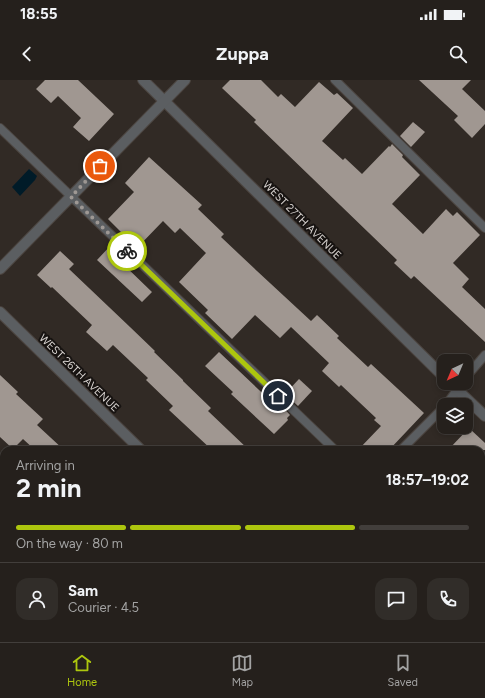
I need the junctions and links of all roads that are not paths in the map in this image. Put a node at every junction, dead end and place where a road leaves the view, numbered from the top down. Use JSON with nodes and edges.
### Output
{"nodes":[{"id":1,"x":143,"y":80,"type":"edge"},
{"id":2,"x":185,"y":80,"type":"edge"},
{"id":3,"x":334,"y":80,"type":"edge"},
{"id":4,"x":165,"y":101,"type":"junction"},
{"id":5,"x":0,"y":128,"type":"edge"},
{"id":6,"x":71,"y":197,"type":"junction"},
{"id":7,"x":485,"y":228,"type":"edge"},
{"id":8,"x":0,"y":269,"type":"edge"},
{"id":9,"x":0,"y":312,"type":"edge"},
{"id":10,"x":485,"y":355,"type":"edge"},
{"id":11,"x":473,"y":369,"type":"edge"},
{"id":12,"x":437,"y":370,"type":"edge"},
{"id":13,"x":461,"y":390,"type":"edge"},
{"id":14,"x":437,"y":414,"type":"edge"},
{"id":15,"x":485,"y":416,"type":"edge"},
{"id":16,"x":137,"y":446,"type":"edge"},
{"id":17,"x":331,"y":446,"type":"edge"},
{"id":18,"x":405,"y":446,"type":"edge"}],
"edges":[{"from":1,"to":4,"type":"street","name":"WEST 27TH AVENUE"},
{"from":2,"to":4,"type":"street"},
{"from":3,"to":7,"type":"lane"},
{"from":4,"to":6,"type":"street"},
{"from":4,"to":12,"type":"street","name":"WEST 27TH AVENUE"},
{"from":5,"to":6,"type":"lane"},
{"from":6,"to":8,"type":"street"},
{"from":6,"to":17,"type":"lane"},
{"from":9,"to":16,"type":"street","name":"WEST 26TH AVENUE"},
{"from":10,"to":11,"type":"lane"},
{"from":13,"to":15,"type":"street"},
{"from":14,"to":18,"type":"lane"}]}
